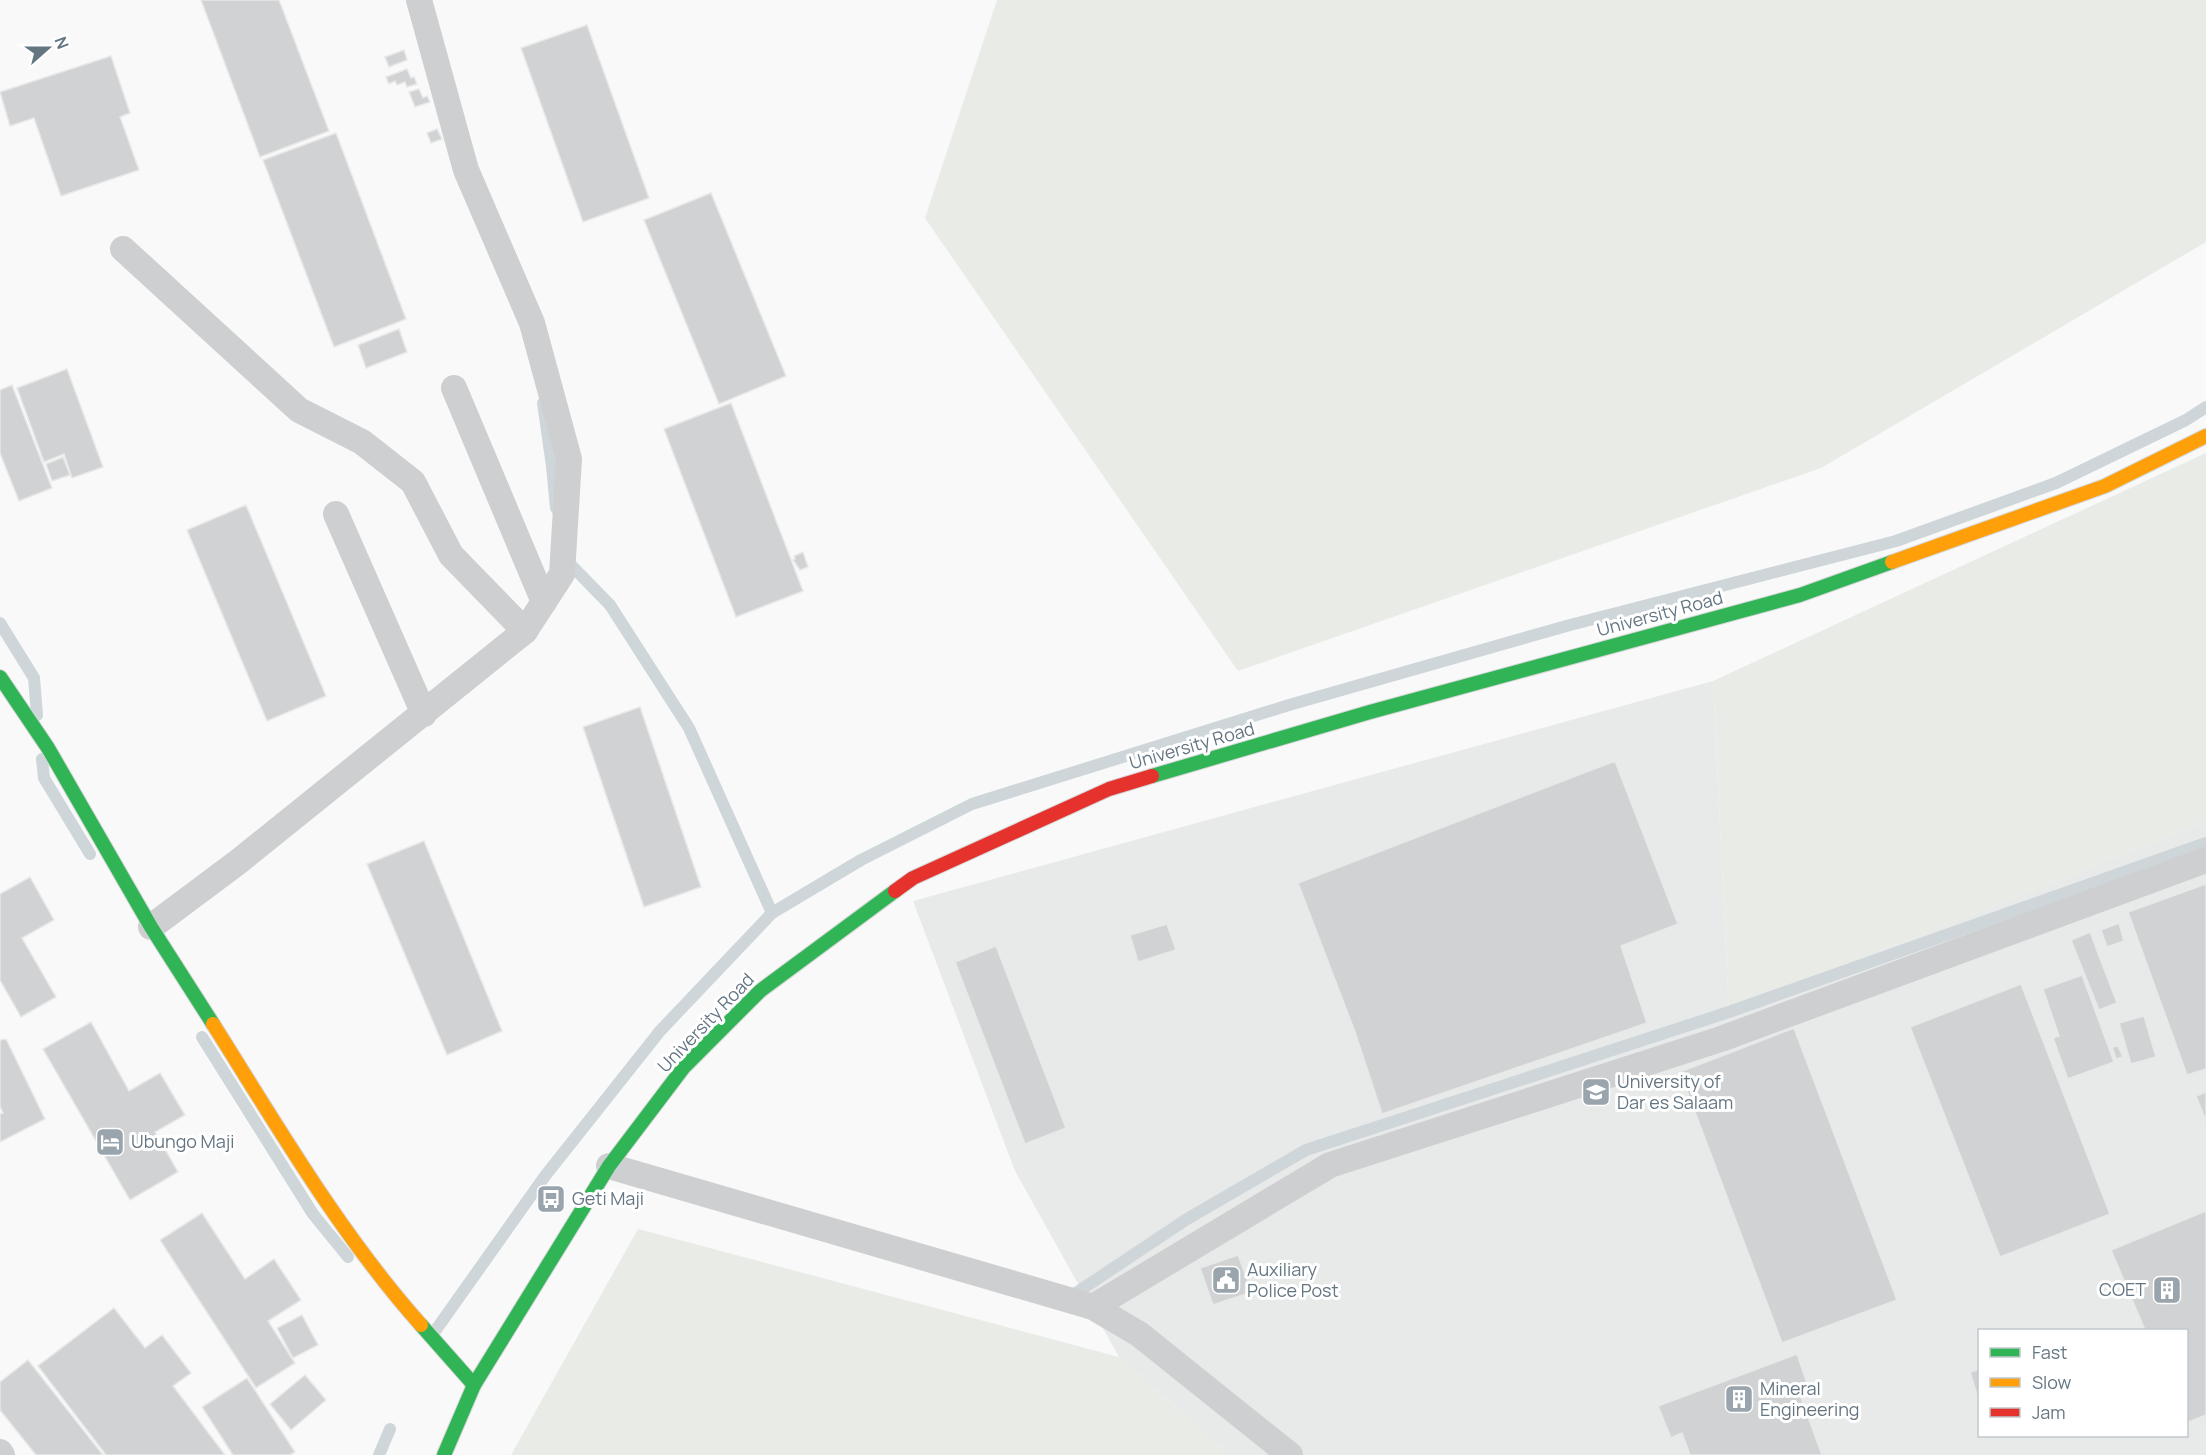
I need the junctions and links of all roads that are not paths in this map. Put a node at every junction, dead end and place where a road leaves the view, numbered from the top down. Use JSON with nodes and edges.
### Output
{"nodes":[{"id":1,"x":419,"y":0,"type":"edge"},
{"id":2,"x":123,"y":249,"type":"dead end"},
{"id":3,"x":454,"y":388,"type":"dead end"},
{"id":4,"x":2206,"y":436,"type":"edge"},
{"id":5,"x":336,"y":513,"type":"dead end"},
{"id":6,"x":544,"y":602,"type":"junction"},
{"id":7,"x":525,"y":631,"type":"junction"},
{"id":8,"x":0,"y":677,"type":"edge"},
{"id":9,"x":424,"y":714,"type":"junction"},
{"id":10,"x":2206,"y":860,"type":"edge"},
{"id":11,"x":151,"y":927,"type":"junction"},
{"id":12,"x":609,"y":1166,"type":"junction"},
{"id":13,"x":1093,"y":1307,"type":"junction"},
{"id":14,"x":474,"y":1385,"type":"junction"},
{"id":15,"x":444,"y":1455,"type":"edge"},
{"id":16,"x":1290,"y":1455,"type":"edge"}],
"edges":[{"from":1,"to":6,"type":"lane"},
{"from":2,"to":7,"type":"lane"},
{"from":3,"to":6,"type":"lane"},
{"from":4,"to":12,"type":"street","name":"University Road"},
{"from":5,"to":9,"type":"lane"},
{"from":6,"to":7,"type":"lane"},
{"from":7,"to":9,"type":"lane"},
{"from":8,"to":11,"type":"street"},
{"from":9,"to":11,"type":"lane"},
{"from":10,"to":13,"type":"lane"},
{"from":11,"to":14,"type":"street"},
{"from":12,"to":13,"type":"lane"},
{"from":12,"to":14,"type":"street","name":"University Road"},
{"from":13,"to":16,"type":"lane"},
{"from":14,"to":15,"type":"street","name":"University Road"}]}
